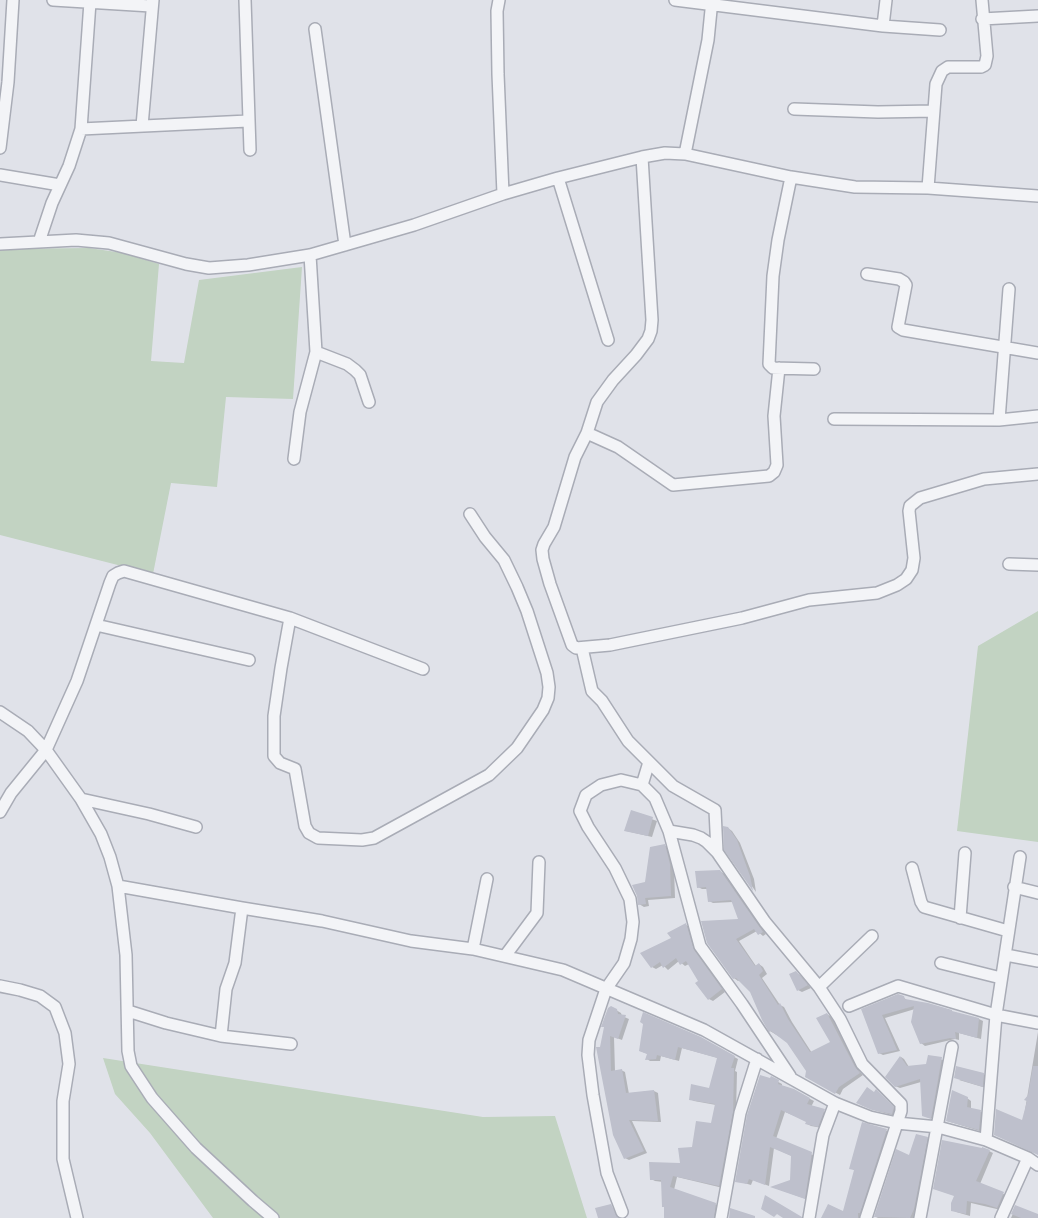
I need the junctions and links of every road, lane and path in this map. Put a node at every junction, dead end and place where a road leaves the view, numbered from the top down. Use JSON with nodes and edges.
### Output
{"nodes":[{"id":1,"x":13,"y":0,"type":"edge"},
{"id":2,"x":53,"y":0,"type":"edge"},
{"id":3,"x":244,"y":0,"type":"edge"},
{"id":4,"x":499,"y":0,"type":"edge"},
{"id":5,"x":675,"y":0,"type":"edge"},
{"id":6,"x":886,"y":0,"type":"edge"},
{"id":7,"x":982,"y":0,"type":"edge"},
{"id":8,"x":90,"y":2,"type":"junction"},
{"id":9,"x":712,"y":2,"type":"edge"},
{"id":10,"x":152,"y":3,"type":"edge"},
{"id":11,"x":1038,"y":16,"type":"edge"},
{"id":12,"x":982,"y":19,"type":"junction"},
{"id":13,"x":883,"y":26,"type":"junction"},
{"id":14,"x":316,"y":29,"type":"dead end"},
{"id":15,"x":940,"y":30,"type":"dead end"},
{"id":16,"x":794,"y":109,"type":"dead end"},
{"id":17,"x":934,"y":111,"type":"junction"},
{"id":18,"x":248,"y":121,"type":"junction"},
{"id":19,"x":142,"y":126,"type":"junction"},
{"id":20,"x":81,"y":129,"type":"junction"},
{"id":21,"x":0,"y":148,"type":"edge"},
{"id":22,"x":250,"y":150,"type":"dead end"},
{"id":23,"x":685,"y":154,"type":"junction"},
{"id":24,"x":642,"y":157,"type":"junction"},
{"id":25,"x":0,"y":175,"type":"edge"},
{"id":26,"x":791,"y":177,"type":"junction"},
{"id":27,"x":558,"y":178,"type":"junction"},
{"id":28,"x":60,"y":185,"type":"junction"},
{"id":29,"x":928,"y":188,"type":"junction"},
{"id":30,"x":503,"y":194,"type":"junction"},
{"id":31,"x":1038,"y":196,"type":"edge"},
{"id":32,"x":38,"y":242,"type":"junction"},
{"id":33,"x":0,"y":244,"type":"edge"},
{"id":34,"x":345,"y":245,"type":"junction"},
{"id":35,"x":310,"y":255,"type":"junction"},
{"id":36,"x":867,"y":274,"type":"dead end"},
{"id":37,"x":1009,"y":289,"type":"dead end"},
{"id":38,"x":608,"y":340,"type":"dead end"},
{"id":39,"x":1005,"y":348,"type":"junction"},
{"id":40,"x":316,"y":352,"type":"junction"},
{"id":41,"x":1038,"y":353,"type":"edge"},
{"id":42,"x":780,"y":368,"type":"junction"},
{"id":43,"x":814,"y":369,"type":"dead end"},
{"id":44,"x":368,"y":402,"type":"dead end"},
{"id":45,"x":1038,"y":416,"type":"edge"},
{"id":46,"x":834,"y":420,"type":"dead end"},
{"id":47,"x":998,"y":420,"type":"junction"},
{"id":48,"x":588,"y":433,"type":"junction"},
{"id":49,"x":294,"y":459,"type":"dead end"},
{"id":50,"x":1038,"y":474,"type":"edge"},
{"id":51,"x":470,"y":514,"type":"dead end"},
{"id":52,"x":1009,"y":564,"type":"dead end"},
{"id":53,"x":1038,"y":565,"type":"edge"},
{"id":54,"x":290,"y":618,"type":"junction"},
{"id":55,"x":96,"y":625,"type":"junction"},
{"id":56,"x":582,"y":648,"type":"junction"},
{"id":57,"x":249,"y":660,"type":"dead end"},
{"id":58,"x":424,"y":668,"type":"dead end"},
{"id":59,"x":0,"y":712,"type":"edge"},
{"id":60,"x":46,"y":750,"type":"junction"},
{"id":61,"x":649,"y":762,"type":"junction"},
{"id":62,"x":642,"y":785,"type":"junction"},
{"id":63,"x":81,"y":799,"type":"junction"},
{"id":64,"x":0,"y":812,"type":"edge"},
{"id":65,"x":196,"y":827,"type":"dead end"},
{"id":66,"x":668,"y":831,"type":"junction"},
{"id":67,"x":717,"y":852,"type":"junction"},
{"id":68,"x":965,"y":852,"type":"dead end"},
{"id":69,"x":1020,"y":857,"type":"dead end"},
{"id":70,"x":539,"y":862,"type":"dead end"},
{"id":71,"x":912,"y":868,"type":"dead end"},
{"id":72,"x":487,"y":879,"type":"dead end"},
{"id":73,"x":118,"y":886,"type":"junction"},
{"id":74,"x":1014,"y":887,"type":"junction"},
{"id":75,"x":1038,"y":893,"type":"edge"},
{"id":76,"x":242,"y":908,"type":"junction"},
{"id":77,"x":960,"y":918,"type":"junction"},
{"id":78,"x":1008,"y":931,"type":"junction"},
{"id":79,"x":872,"y":936,"type":"dead end"},
{"id":80,"x":472,"y":949,"type":"junction"},
{"id":81,"x":1006,"y":955,"type":"junction"},
{"id":82,"x":505,"y":956,"type":"junction"},
{"id":83,"x":1038,"y":961,"type":"edge"},
{"id":84,"x":941,"y":962,"type":"dead end"},
{"id":85,"x":1001,"y":978,"type":"junction"},
{"id":86,"x":0,"y":986,"type":"edge"},
{"id":87,"x":819,"y":987,"type":"junction"},
{"id":88,"x":606,"y":988,"type":"junction"},
{"id":89,"x":849,"y":1006,"type":"dead end"},
{"id":90,"x":128,"y":1012,"type":"junction"},
{"id":91,"x":996,"y":1015,"type":"junction"},
{"id":92,"x":1038,"y":1023,"type":"edge"},
{"id":93,"x":221,"y":1036,"type":"junction"},
{"id":94,"x":291,"y":1044,"type":"dead end"},
{"id":95,"x":952,"y":1048,"type":"dead end"},
{"id":96,"x":757,"y":1059,"type":"junction"},
{"id":97,"x":792,"y":1079,"type":"junction"},
{"id":98,"x":835,"y":1103,"type":"junction"},
{"id":99,"x":897,"y":1123,"type":"junction"},
{"id":100,"x":938,"y":1127,"type":"junction"},
{"id":101,"x":986,"y":1140,"type":"junction"},
{"id":102,"x":1033,"y":1162,"type":"edge"},
{"id":103,"x":622,"y":1212,"type":"dead end"},
{"id":104,"x":77,"y":1218,"type":"edge"},
{"id":105,"x":273,"y":1218,"type":"edge"},
{"id":106,"x":721,"y":1218,"type":"edge"},
{"id":107,"x":809,"y":1218,"type":"edge"},
{"id":108,"x":866,"y":1218,"type":"edge"},
{"id":109,"x":920,"y":1218,"type":"edge"},
{"id":110,"x":1001,"y":1218,"type":"edge"}],
"edges":[{"from":1,"to":21,"type":"street"},
{"from":2,"to":8,"type":"street"},
{"from":3,"to":18,"type":"street"},
{"from":4,"to":30,"type":"street"},
{"from":5,"to":9,"type":"street"},
{"from":6,"to":13,"type":"street"},
{"from":7,"to":12,"type":"street"},
{"from":8,"to":10,"type":"street"},
{"from":8,"to":20,"type":"street"},
{"from":9,"to":13,"type":"street"},
{"from":9,"to":23,"type":"street"},
{"from":10,"to":19,"type":"street"},
{"from":11,"to":12,"type":"street"},
{"from":12,"to":17,"type":"street"},
{"from":13,"to":15,"type":"street"},
{"from":14,"to":34,"type":"street"},
{"from":16,"to":17,"type":"street"},
{"from":17,"to":29,"type":"street"},
{"from":18,"to":19,"type":"street"},
{"from":18,"to":22,"type":"street"},
{"from":19,"to":20,"type":"street"},
{"from":20,"to":28,"type":"street"},
{"from":23,"to":24,"type":"street"},
{"from":23,"to":26,"type":"street"},
{"from":24,"to":27,"type":"street"},
{"from":24,"to":48,"type":"street"},
{"from":25,"to":28,"type":"street"},
{"from":26,"to":29,"type":"street"},
{"from":26,"to":42,"type":"street"},
{"from":27,"to":30,"type":"street"},
{"from":27,"to":38,"type":"street"},
{"from":28,"to":32,"type":"street"},
{"from":29,"to":31,"type":"street"},
{"from":30,"to":34,"type":"street"},
{"from":32,"to":33,"type":"street"},
{"from":32,"to":35,"type":"street"},
{"from":34,"to":35,"type":"street"},
{"from":35,"to":40,"type":"street"},
{"from":36,"to":39,"type":"street"},
{"from":37,"to":39,"type":"street"},
{"from":39,"to":41,"type":"street"},
{"from":39,"to":47,"type":"street"},
{"from":40,"to":44,"type":"street"},
{"from":40,"to":49,"type":"street"},
{"from":42,"to":43,"type":"street"},
{"from":42,"to":48,"type":"street"},
{"from":45,"to":47,"type":"street"},
{"from":46,"to":47,"type":"street"},
{"from":48,"to":56,"type":"street"},
{"from":50,"to":56,"type":"street"},
{"from":51,"to":54,"type":"street"},
{"from":52,"to":53,"type":"street"},
{"from":54,"to":55,"type":"street"},
{"from":54,"to":58,"type":"street"},
{"from":55,"to":57,"type":"street"},
{"from":55,"to":60,"type":"street"},
{"from":56,"to":61,"type":"street"},
{"from":59,"to":60,"type":"street"},
{"from":60,"to":63,"type":"street"},
{"from":60,"to":64,"type":"street"},
{"from":61,"to":62,"type":"street"},
{"from":61,"to":67,"type":"street"},
{"from":62,"to":66,"type":"street"},
{"from":62,"to":88,"type":"street"},
{"from":63,"to":65,"type":"street"},
{"from":63,"to":73,"type":"street"},
{"from":66,"to":67,"type":"street"},
{"from":66,"to":97,"type":"street"},
{"from":67,"to":87,"type":"street"},
{"from":68,"to":77,"type":"street"},
{"from":69,"to":74,"type":"street"},
{"from":70,"to":82,"type":"street"},
{"from":71,"to":77,"type":"street"},
{"from":72,"to":80,"type":"street"},
{"from":73,"to":76,"type":"street"},
{"from":73,"to":90,"type":"street"},
{"from":74,"to":75,"type":"street"},
{"from":74,"to":78,"type":"street"},
{"from":76,"to":80,"type":"street"},
{"from":76,"to":93,"type":"street"},
{"from":77,"to":78,"type":"street"},
{"from":78,"to":81,"type":"street"},
{"from":79,"to":87,"type":"street"},
{"from":80,"to":82,"type":"street"},
{"from":81,"to":83,"type":"street"},
{"from":81,"to":85,"type":"street"},
{"from":82,"to":88,"type":"street"},
{"from":84,"to":85,"type":"street"},
{"from":85,"to":91,"type":"street"},
{"from":86,"to":104,"type":"street"},
{"from":87,"to":99,"type":"street"},
{"from":88,"to":96,"type":"street"},
{"from":88,"to":103,"type":"street"},
{"from":89,"to":91,"type":"street"},
{"from":90,"to":93,"type":"street"},
{"from":90,"to":105,"type":"street"},
{"from":91,"to":92,"type":"street"},
{"from":91,"to":101,"type":"street"},
{"from":93,"to":94,"type":"street"},
{"from":95,"to":100,"type":"street"},
{"from":96,"to":97,"type":"street"},
{"from":96,"to":106,"type":"street"},
{"from":97,"to":98,"type":"street"},
{"from":98,"to":99,"type":"street"},
{"from":98,"to":107,"type":"street"},
{"from":99,"to":100,"type":"street"},
{"from":99,"to":108,"type":"street"},
{"from":100,"to":101,"type":"street"},
{"from":100,"to":109,"type":"street"},
{"from":101,"to":102,"type":"street"},
{"from":102,"to":110,"type":"street"}]}
